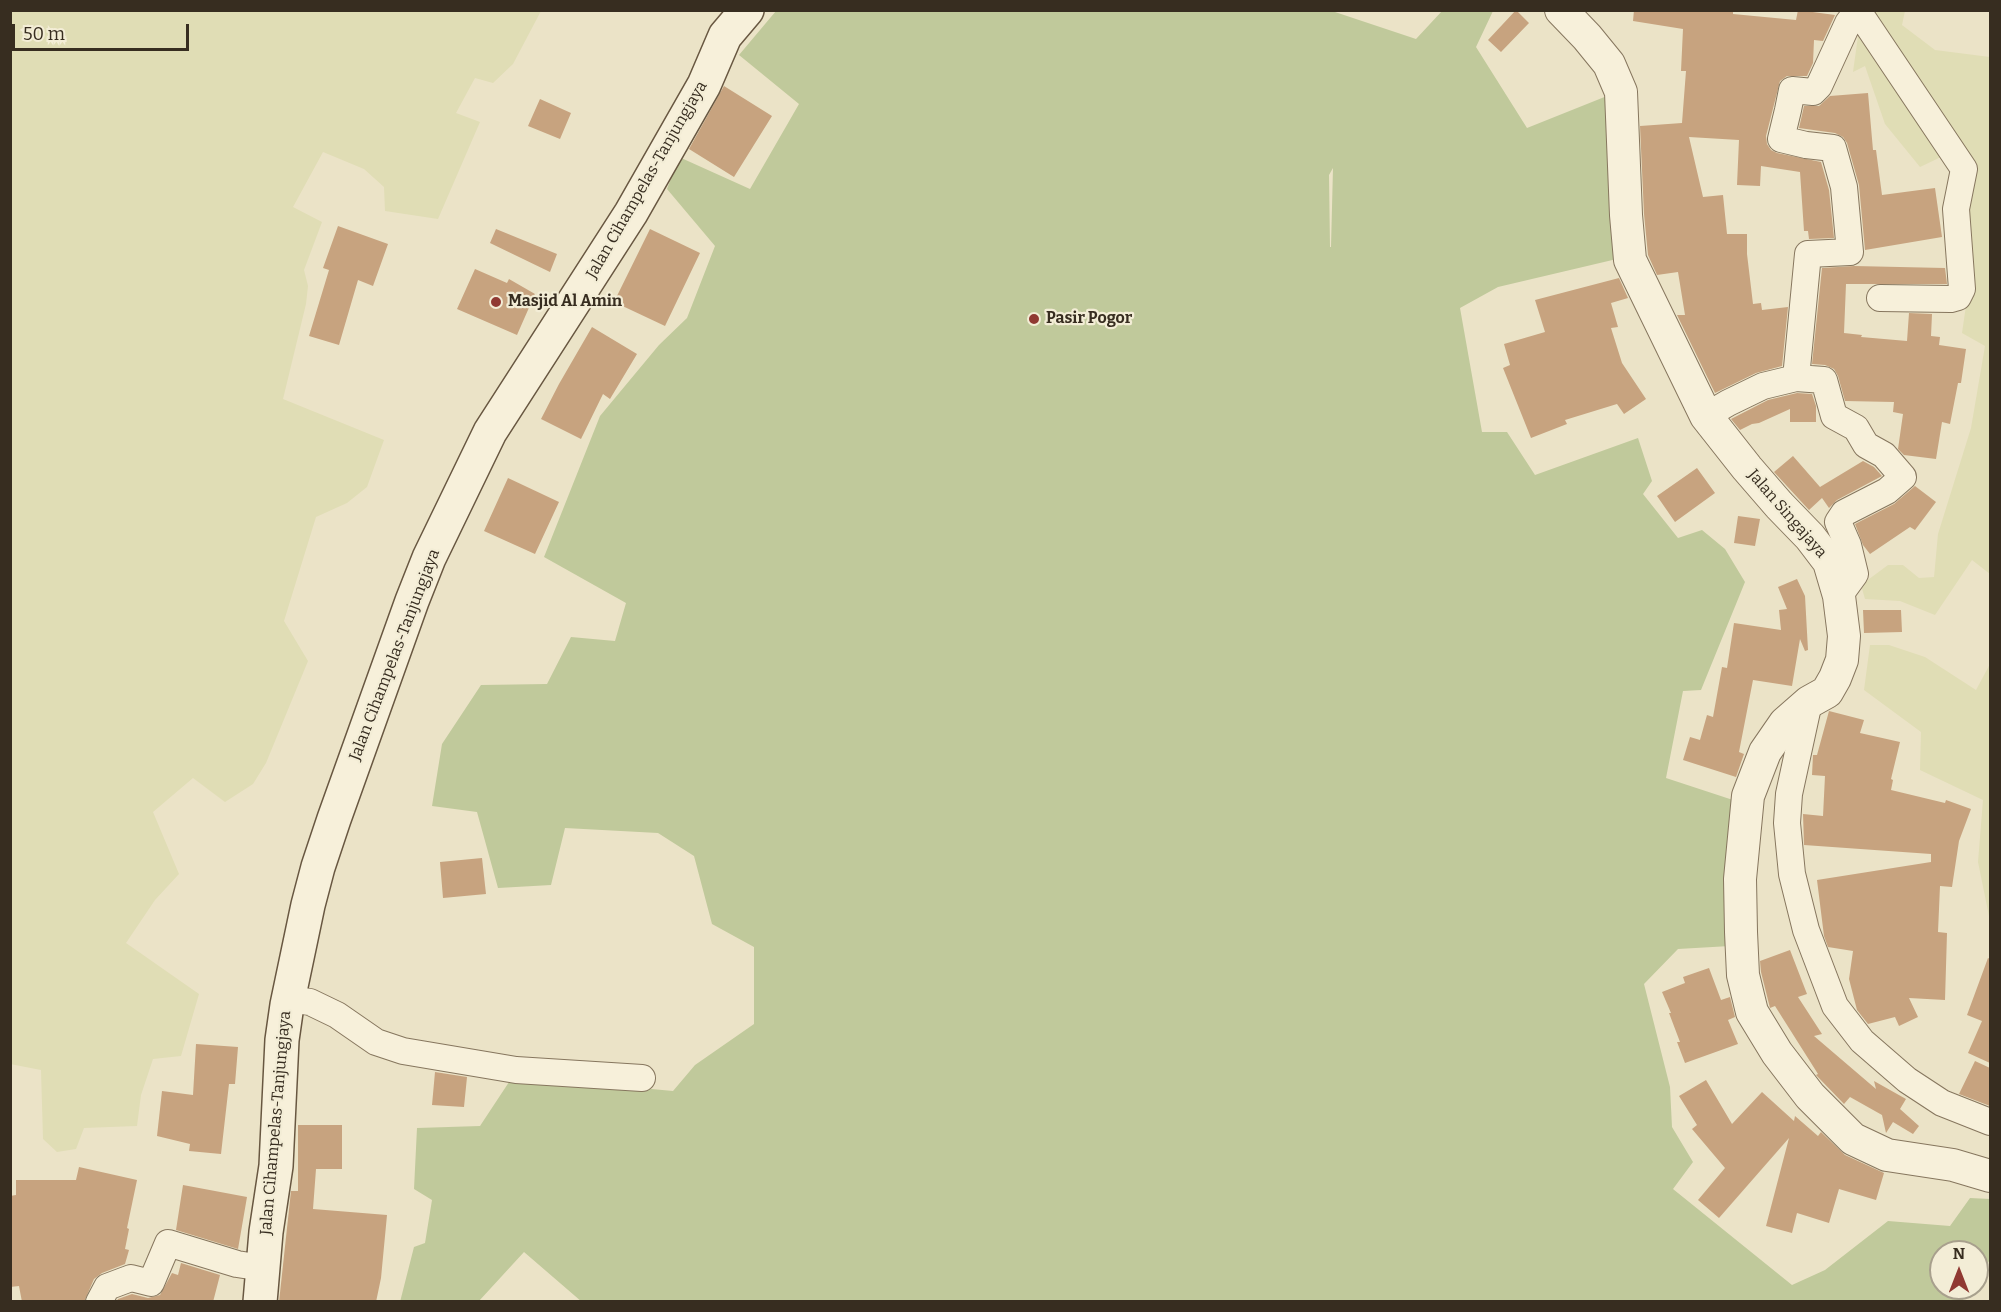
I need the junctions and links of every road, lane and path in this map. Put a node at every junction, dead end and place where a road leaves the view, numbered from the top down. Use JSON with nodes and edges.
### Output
{"nodes":[{"id":1,"x":747,"y":10,"type":"edge"},
{"id":2,"x":1561,"y":10,"type":"edge"},
{"id":3,"x":1858,"y":11,"type":"edge"},
{"id":4,"x":1880,"y":298,"type":"dead end"},
{"id":5,"x":1796,"y":378,"type":"junction"},
{"id":6,"x":1706,"y":416,"type":"junction"},
{"id":7,"x":1839,"y":596,"type":"junction"},
{"id":8,"x":1809,"y":702,"type":"junction"},
{"id":9,"x":288,"y":999,"type":"junction"},
{"id":10,"x":642,"y":1078,"type":"dead end"},
{"id":11,"x":1990,"y":1122,"type":"edge"},
{"id":12,"x":1990,"y":1176,"type":"edge"},
{"id":13,"x":263,"y":1268,"type":"junction"},
{"id":14,"x":99,"y":1302,"type":"edge"},
{"id":15,"x":260,"y":1302,"type":"edge"}],
"edges":[{"from":1,"to":9,"type":"main road","name":"Jalan Cihampelas-Tanjungjaya"},
{"from":2,"to":6,"type":"street","name":"Jalan Singajaya"},
{"from":3,"to":4,"type":"street"},
{"from":3,"to":5,"type":"street"},
{"from":5,"to":6,"type":"street"},
{"from":5,"to":7,"type":"street"},
{"from":6,"to":7,"type":"street","name":"Jalan Singajaya"},
{"from":7,"to":8,"type":"street","name":"Jalan Singajaya"},
{"from":8,"to":11,"type":"street"},
{"from":8,"to":12,"type":"street","name":"Jalan Singajaya"},
{"from":9,"to":10,"type":"street"},
{"from":9,"to":13,"type":"main road","name":"Jalan Cihampelas-Tanjungjaya"},
{"from":13,"to":14,"type":"street"},
{"from":13,"to":15,"type":"main road","name":"Jalan Cihampelas-Tanjungjaya"}]}
